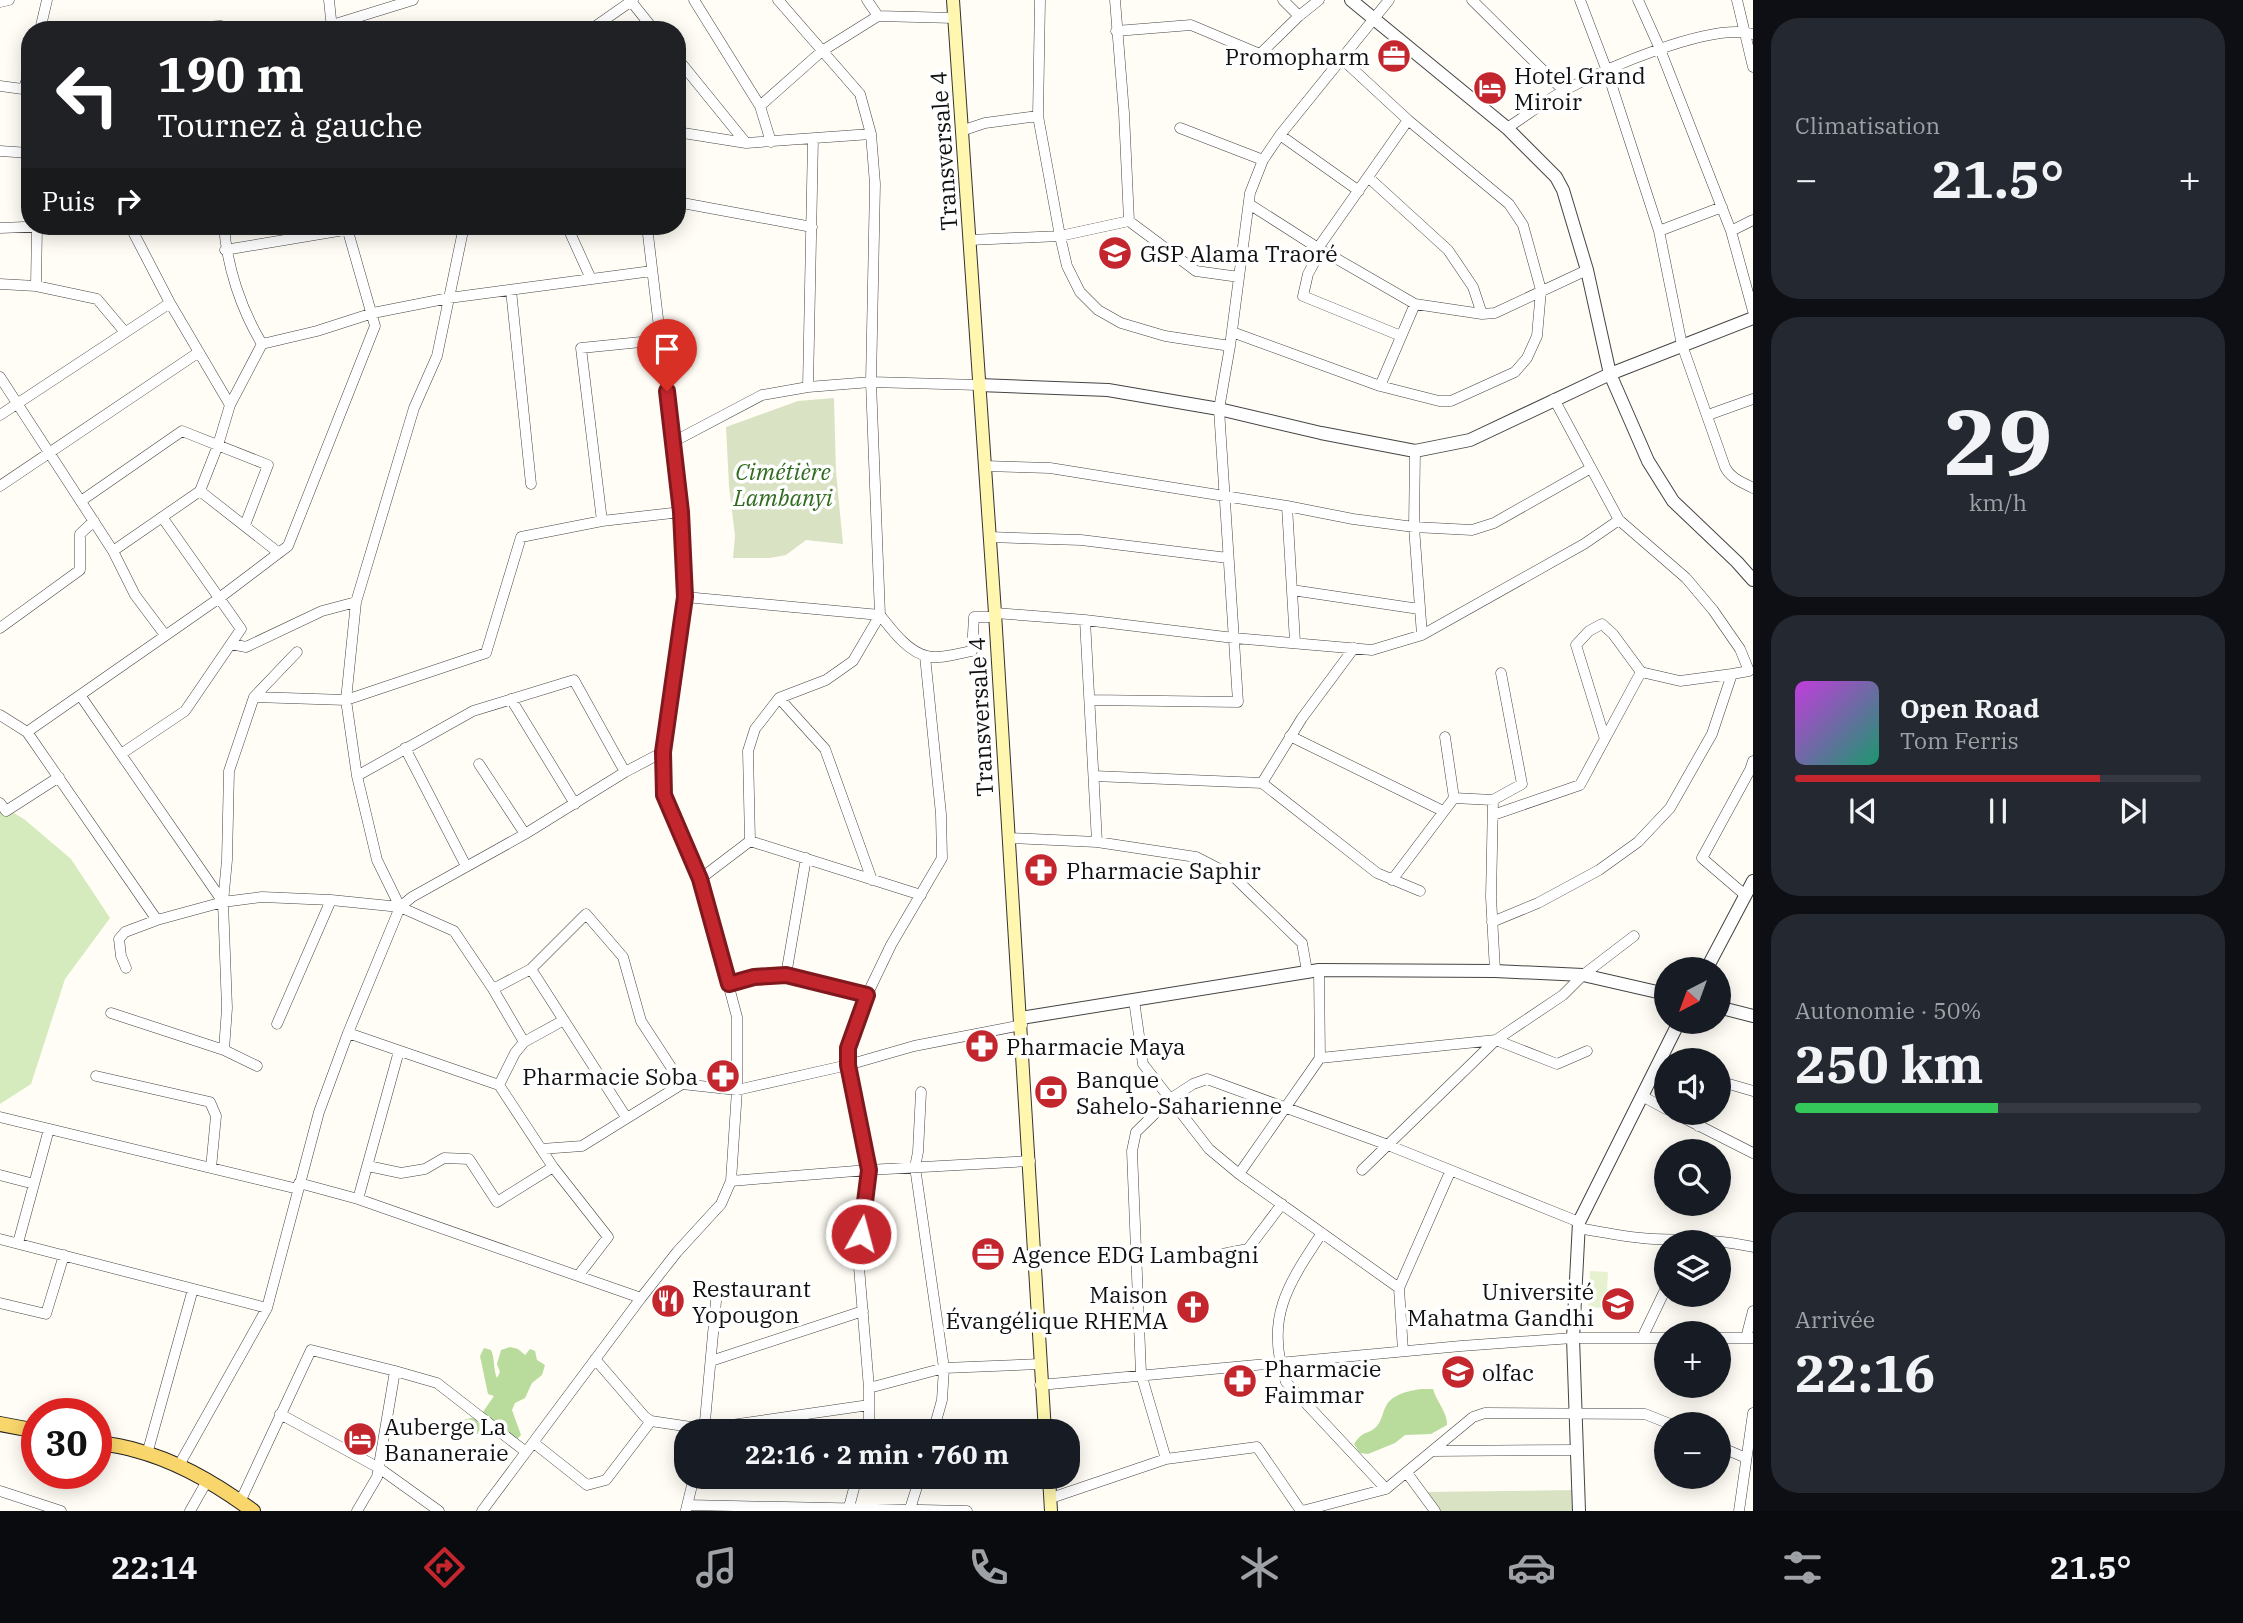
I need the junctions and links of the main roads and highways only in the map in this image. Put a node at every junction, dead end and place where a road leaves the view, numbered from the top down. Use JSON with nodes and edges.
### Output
{"nodes":[{"id":1,"x":953,"y":0,"type":"edge"},
{"id":2,"x":1044,"y":1419,"type":"edge"},
{"id":3,"x":0,"y":1423,"type":"edge"},
{"id":4,"x":21,"y":1428,"type":"edge"},
{"id":5,"x":112,"y":1446,"type":"edge"},
{"id":6,"x":253,"y":1511,"type":"edge"}],
"edges":[{"from":1,"to":2,"type":"main road","name":"Transversale 4"},
{"from":3,"to":4,"type":"main road"},
{"from":5,"to":6,"type":"main road"}]}
